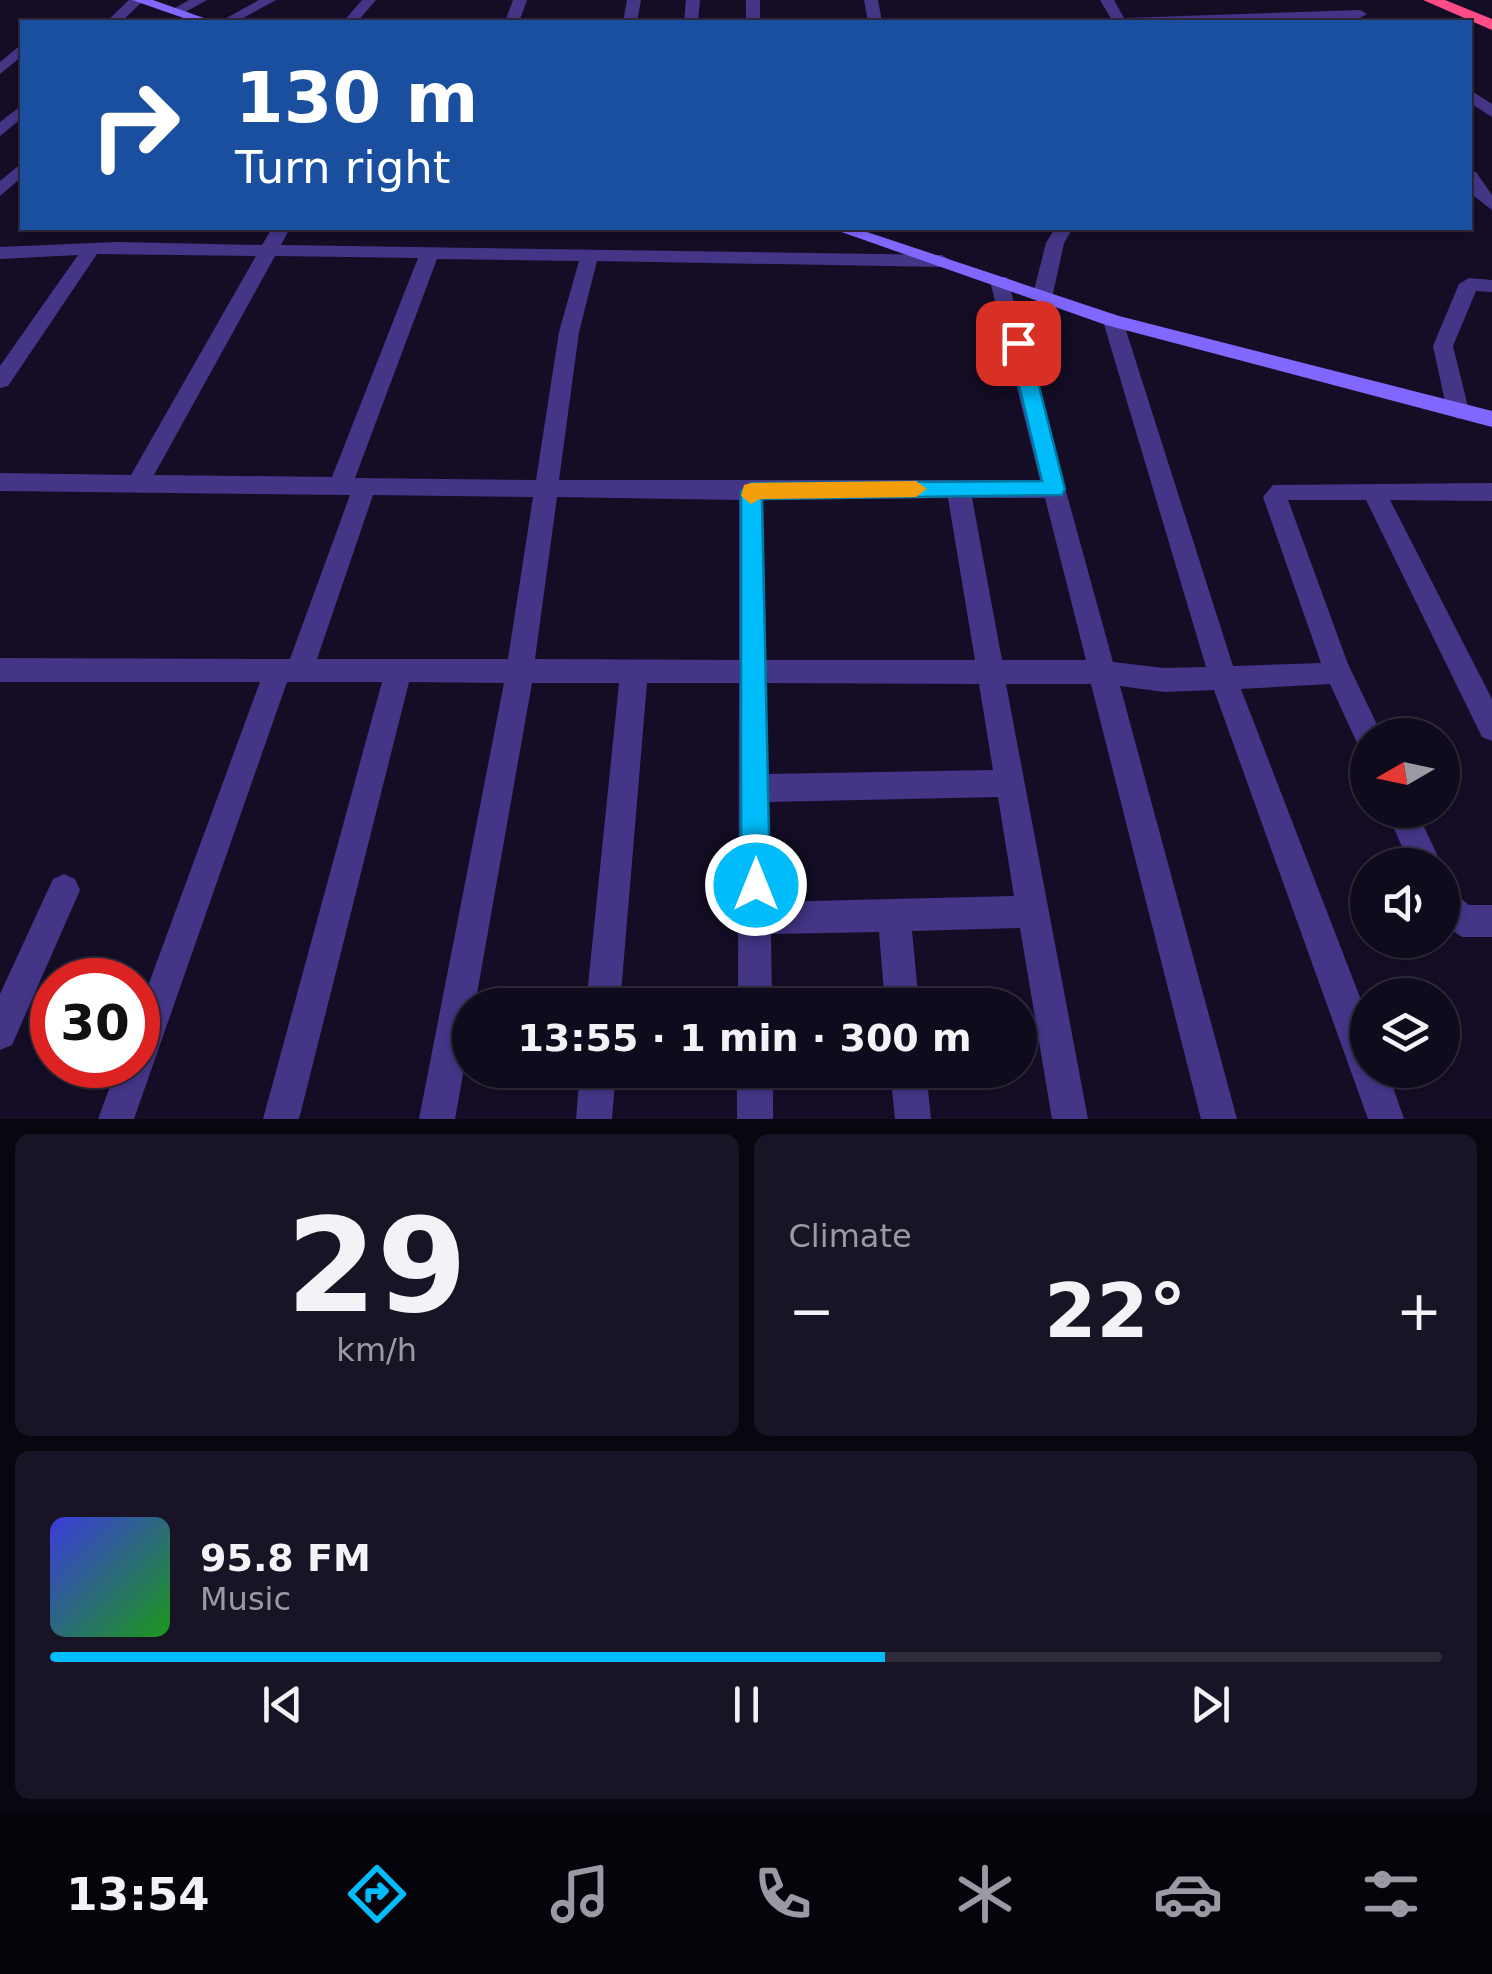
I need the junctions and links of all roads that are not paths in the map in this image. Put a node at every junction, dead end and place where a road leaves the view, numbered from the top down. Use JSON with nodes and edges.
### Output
{"nodes":[{"id":1,"x":200,"y":0,"type":"edge"},
{"id":2,"x":269,"y":0,"type":"edge"},
{"id":3,"x":368,"y":0,"type":"edge"},
{"id":4,"x":1169,"y":0,"type":"edge"},
{"id":5,"x":1224,"y":0,"type":"edge"},
{"id":6,"x":1284,"y":0,"type":"edge"},
{"id":7,"x":1346,"y":0,"type":"edge"},
{"id":8,"x":1431,"y":0,"type":"edge"},
{"id":9,"x":1453,"y":0,"type":"edge"},
{"id":10,"x":147,"y":1,"type":"edge"},
{"id":11,"x":178,"y":16,"type":"edge"},
{"id":12,"x":1300,"y":16,"type":"junction"},
{"id":13,"x":1492,"y":16,"type":"edge"},
{"id":14,"x":1240,"y":18,"type":"junction"},
{"id":15,"x":1364,"y":18,"type":"edge"},
{"id":16,"x":116,"y":20,"type":"edge"},
{"id":17,"x":230,"y":20,"type":"edge"},
{"id":18,"x":352,"y":20,"type":"edge"},
{"id":19,"x":1182,"y":20,"type":"joint"},
{"id":20,"x":1492,"y":26,"type":"edge"},
{"id":21,"x":20,"y":47,"type":"edge"},
{"id":22,"x":0,"y":70,"type":"edge"},
{"id":23,"x":1472,"y":96,"type":"edge"},
{"id":24,"x":20,"y":110,"type":"edge"},
{"id":25,"x":1492,"y":112,"type":"edge"},
{"id":26,"x":0,"y":131,"type":"edge"},
{"id":27,"x":20,"y":170,"type":"edge"},
{"id":28,"x":1472,"y":180,"type":"edge"},
{"id":29,"x":0,"y":191,"type":"edge"},
{"id":30,"x":1492,"y":204,"type":"edge"},
{"id":31,"x":67,"y":230,"type":"edge"},
{"id":32,"x":280,"y":230,"type":"edge"},
{"id":33,"x":845,"y":230,"type":"edge"},
{"id":34,"x":1063,"y":230,"type":"edge"},
{"id":35,"x":91,"y":249,"type":"junction"},
{"id":36,"x":270,"y":250,"type":"junction"},
{"id":37,"x":51,"y":251,"type":"junction"},
{"id":38,"x":430,"y":252,"type":"junction"},
{"id":39,"x":0,"y":253,"type":"edge"},
{"id":40,"x":590,"y":254,"type":"junction"},
{"id":41,"x":942,"y":261,"type":"junction"},
{"id":42,"x":1000,"y":282,"type":"junction"},
{"id":43,"x":1492,"y":286,"type":"edge"},
{"id":44,"x":1042,"y":298,"type":"junction"},
{"id":45,"x":1114,"y":321,"type":"junction"},
{"id":46,"x":0,"y":381,"type":"edge"},
{"id":47,"x":1458,"y":412,"type":"junction"},
{"id":48,"x":1492,"y":419,"type":"edge"},
{"id":49,"x":0,"y":482,"type":"edge"},
{"id":50,"x":138,"y":483,"type":"junction"},
{"id":51,"x":353,"y":485,"type":"junction"},
{"id":52,"x":549,"y":488,"type":"junction"},
{"id":53,"x":958,"y":488,"type":"junction"},
{"id":54,"x":1055,"y":489,"type":"junction"},
{"id":55,"x":1373,"y":490,"type":"junction"},
{"id":56,"x":751,"y":491,"type":"junction"},
{"id":57,"x":1492,"y":492,"type":"edge"},
{"id":58,"x":1336,"y":667,"type":"junction"},
{"id":59,"x":0,"y":670,"type":"edge"},
{"id":60,"x":288,"y":672,"type":"junction"},
{"id":61,"x":398,"y":672,"type":"junction"},
{"id":62,"x":520,"y":672,"type":"junction"},
{"id":63,"x":1101,"y":672,"type":"junction"},
{"id":64,"x":634,"y":673,"type":"junction"},
{"id":65,"x":754,"y":673,"type":"junction"},
{"id":66,"x":988,"y":674,"type":"junction"},
{"id":67,"x":1223,"y":678,"type":"junction"},
{"id":68,"x":1360,"y":718,"type":"edge"},
{"id":69,"x":1492,"y":728,"type":"edge"},
{"id":70,"x":1010,"y":784,"type":"junction"},
{"id":71,"x":755,"y":788,"type":"junction"},
{"id":72,"x":64,"y":890,"type":"dead end"},
{"id":73,"x":1034,"y":912,"type":"junction"},
{"id":74,"x":894,"y":915,"type":"junction"},
{"id":75,"x":756,"y":918,"type":"junction"},
{"id":76,"x":1460,"y":918,"type":"edge"},
{"id":77,"x":1492,"y":921,"type":"edge"},
{"id":78,"x":605,"y":988,"type":"edge"},
{"id":79,"x":755,"y":988,"type":"edge"},
{"id":80,"x":900,"y":988,"type":"edge"},
{"id":81,"x":160,"y":1003,"type":"edge"},
{"id":82,"x":1350,"y":1020,"type":"edge"},
{"id":83,"x":0,"y":1033,"type":"edge"},
{"id":84,"x":127,"y":1088,"type":"edge"},
{"id":85,"x":597,"y":1088,"type":"edge"},
{"id":86,"x":755,"y":1088,"type":"edge"},
{"id":87,"x":910,"y":1088,"type":"edge"},
{"id":88,"x":1375,"y":1088,"type":"edge"},
{"id":89,"x":116,"y":1119,"type":"edge"},
{"id":90,"x":281,"y":1119,"type":"edge"},
{"id":91,"x":437,"y":1119,"type":"edge"},
{"id":92,"x":594,"y":1119,"type":"edge"},
{"id":93,"x":754,"y":1119,"type":"edge"},
{"id":94,"x":913,"y":1119,"type":"edge"},
{"id":95,"x":1070,"y":1119,"type":"edge"},
{"id":96,"x":1219,"y":1119,"type":"edge"},
{"id":97,"x":1386,"y":1119,"type":"edge"}],
"edges":[{"from":1,"to":11,"type":"street"},
{"from":2,"to":17,"type":"street"},
{"from":3,"to":18,"type":"street"},
{"from":4,"to":19,"type":"street"},
{"from":5,"to":14,"type":"street"},
{"from":6,"to":12,"type":"street"},
{"from":7,"to":15,"type":"street"},
{"from":8,"to":20,"type":"highway"},
{"from":9,"to":13,"type":"highway"},
{"from":10,"to":11,"type":"main road"},
{"from":10,"to":16,"type":"street"},
{"from":12,"to":14,"type":"street"},
{"from":12,"to":15,"type":"street"},
{"from":14,"to":19,"type":"street"},
{"from":21,"to":22,"type":"street"},
{"from":23,"to":25,"type":"street"},
{"from":24,"to":26,"type":"street"},
{"from":27,"to":29,"type":"street"},
{"from":28,"to":30,"type":"street"},
{"from":31,"to":37,"type":"street"},
{"from":32,"to":36,"type":"street"},
{"from":33,"to":41,"type":"main road"},
{"from":34,"to":44,"type":"street"},
{"from":35,"to":36,"type":"street"},
{"from":35,"to":37,"type":"street"},
{"from":35,"to":46,"type":"street"},
{"from":36,"to":38,"type":"street"},
{"from":36,"to":50,"type":"street"},
{"from":37,"to":39,"type":"street"},
{"from":38,"to":40,"type":"street"},
{"from":38,"to":51,"type":"street"},
{"from":40,"to":41,"type":"street"},
{"from":40,"to":52,"type":"street"},
{"from":41,"to":42,"type":"main road"},
{"from":42,"to":44,"type":"main road"},
{"from":42,"to":54,"type":"street"},
{"from":43,"to":47,"type":"street"},
{"from":44,"to":45,"type":"main road"},
{"from":45,"to":47,"type":"main road"},
{"from":45,"to":67,"type":"street"},
{"from":47,"to":48,"type":"main road"},
{"from":49,"to":50,"type":"street"},
{"from":50,"to":51,"type":"street"},
{"from":51,"to":52,"type":"street"},
{"from":51,"to":60,"type":"street"},
{"from":52,"to":56,"type":"street"},
{"from":52,"to":62,"type":"street"},
{"from":53,"to":54,"type":"street"},
{"from":53,"to":56,"type":"street"},
{"from":53,"to":66,"type":"street"},
{"from":54,"to":63,"type":"street"},
{"from":55,"to":57,"type":"street"},
{"from":55,"to":58,"type":"street"},
{"from":55,"to":69,"type":"street"},
{"from":56,"to":65,"type":"street"},
{"from":58,"to":67,"type":"street"},
{"from":58,"to":68,"type":"street"},
{"from":59,"to":60,"type":"street"},
{"from":60,"to":61,"type":"street"},
{"from":60,"to":81,"type":"street"},
{"from":61,"to":62,"type":"street"},
{"from":61,"to":90,"type":"street"},
{"from":62,"to":64,"type":"street"},
{"from":62,"to":91,"type":"street"},
{"from":63,"to":66,"type":"street"},
{"from":63,"to":67,"type":"street"},
{"from":63,"to":96,"type":"street"},
{"from":64,"to":65,"type":"street"},
{"from":64,"to":78,"type":"street"},
{"from":65,"to":66,"type":"street"},
{"from":65,"to":71,"type":"street"},
{"from":66,"to":70,"type":"street"},
{"from":67,"to":82,"type":"street"},
{"from":70,"to":71,"type":"street"},
{"from":70,"to":73,"type":"street"},
{"from":71,"to":75,"type":"street"},
{"from":72,"to":83,"type":"street"},
{"from":73,"to":74,"type":"street"},
{"from":73,"to":95,"type":"street"},
{"from":74,"to":75,"type":"street"},
{"from":74,"to":80,"type":"street"},
{"from":75,"to":79,"type":"street"},
{"from":76,"to":77,"type":"street"},
{"from":84,"to":89,"type":"street"},
{"from":85,"to":92,"type":"street"},
{"from":86,"to":93,"type":"street"},
{"from":87,"to":94,"type":"street"},
{"from":88,"to":97,"type":"street"}]}
